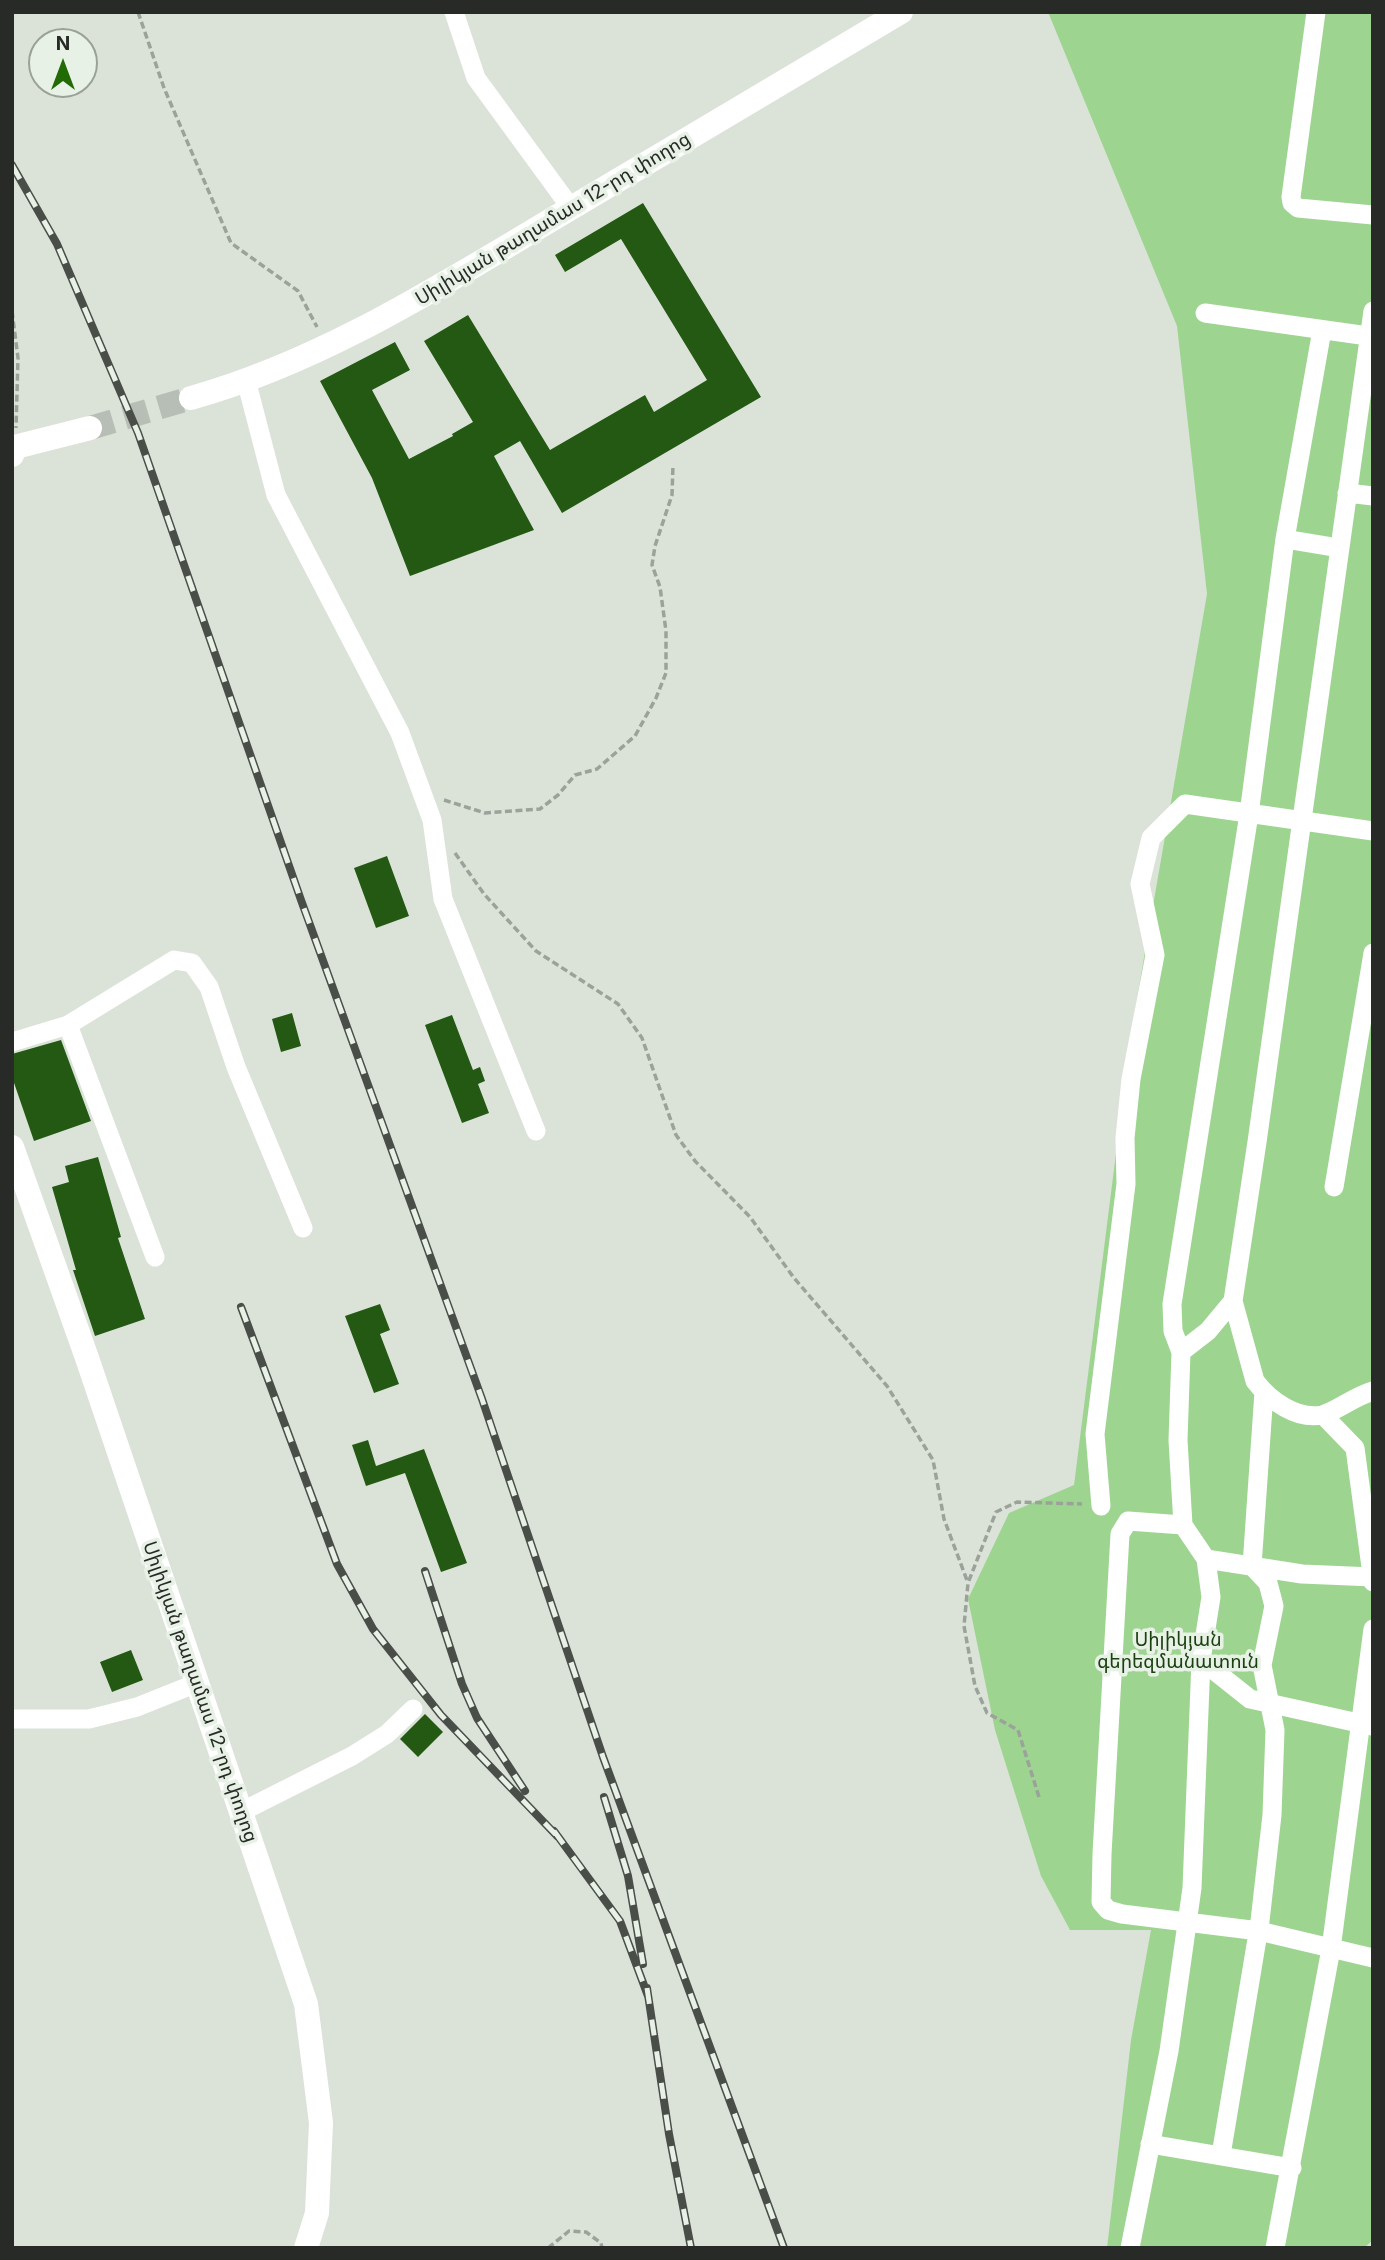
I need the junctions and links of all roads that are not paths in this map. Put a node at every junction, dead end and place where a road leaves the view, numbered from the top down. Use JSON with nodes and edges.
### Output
{"nodes":[{"id":1,"x":454,"y":12,"type":"edge"},
{"id":2,"x":901,"y":12,"type":"edge"},
{"id":3,"x":1316,"y":12,"type":"edge"},
{"id":4,"x":571,"y":208,"type":"junction"},
{"id":5,"x":1373,"y":215,"type":"edge"},
{"id":6,"x":1205,"y":313,"type":"dead end"},
{"id":7,"x":1371,"y":324,"type":"edge"},
{"id":8,"x":1322,"y":330,"type":"junction"},
{"id":9,"x":246,"y":380,"type":"junction"},
{"id":10,"x":191,"y":398,"type":"tunnel mouth"},
{"id":11,"x":90,"y":428,"type":"tunnel mouth"},
{"id":12,"x":13,"y":450,"type":"edge"},
{"id":13,"x":1347,"y":493,"type":"junction"},
{"id":14,"x":1373,"y":496,"type":"edge"},
{"id":15,"x":1285,"y":539,"type":"junction"},
{"id":16,"x":1339,"y":548,"type":"junction"},
{"id":17,"x":1250,"y":814,"type":"junction"},
{"id":18,"x":1302,"y":821,"type":"junction"},
{"id":19,"x":1373,"y":831,"type":"edge"},
{"id":20,"x":1373,"y":953,"type":"edge"},
{"id":21,"x":68,"y":1025,"type":"junction"},
{"id":22,"x":12,"y":1042,"type":"edge"},
{"id":23,"x":536,"y":1130,"type":"dead end"},
{"id":24,"x":12,"y":1147,"type":"edge"},
{"id":25,"x":1334,"y":1187,"type":"dead end"},
{"id":26,"x":303,"y":1228,"type":"dead end"},
{"id":27,"x":155,"y":1257,"type":"dead end"},
{"id":28,"x":1233,"y":1300,"type":"junction"},
{"id":29,"x":1181,"y":1352,"type":"junction"},
{"id":30,"x":1373,"y":1391,"type":"edge"},
{"id":31,"x":1264,"y":1392,"type":"junction"},
{"id":32,"x":1323,"y":1415,"type":"junction"},
{"id":33,"x":1101,"y":1506,"type":"road end"},
{"id":34,"x":1183,"y":1525,"type":"junction"},
{"id":35,"x":1206,"y":1559,"type":"junction"},
{"id":36,"x":1252,"y":1566,"type":"junction"},
{"id":37,"x":1372,"y":1579,"type":"edge"},
{"id":38,"x":1373,"y":1629,"type":"edge"},
{"id":39,"x":1201,"y":1660,"type":"junction"},
{"id":40,"x":197,"y":1683,"type":"junction"},
{"id":41,"x":1269,"y":1704,"type":"junction"},
{"id":42,"x":413,"y":1709,"type":"dead end"},
{"id":43,"x":12,"y":1719,"type":"edge"},
{"id":44,"x":1367,"y":1725,"type":"edge"},
{"id":45,"x":241,"y":1812,"type":"junction"},
{"id":46,"x":1187,"y":1923,"type":"junction"},
{"id":47,"x":1259,"y":1931,"type":"junction"},
{"id":48,"x":1331,"y":1949,"type":"junction"},
{"id":49,"x":1373,"y":1958,"type":"edge"},
{"id":50,"x":1150,"y":2144,"type":"junction"},
{"id":51,"x":1221,"y":2155,"type":"junction"},
{"id":52,"x":1292,"y":2168,"type":"junction"},
{"id":53,"x":306,"y":2248,"type":"edge"},
{"id":54,"x":1130,"y":2248,"type":"edge"},
{"id":55,"x":1275,"y":2248,"type":"edge"}],
"edges":[{"from":1,"to":4,"type":"lane"},
{"from":2,"to":4,"type":"main road","name":"Սիլիկյան թաղամաս 12-րդ փողոց"},
{"from":3,"to":5,"type":"lane"},
{"from":4,"to":9,"type":"main road","name":"Սիլիկյան թաղամաս 12-րդ փողոց"},
{"from":6,"to":8,"type":"lane"},
{"from":7,"to":8,"type":"lane"},
{"from":7,"to":13,"type":"lane"},
{"from":8,"to":15,"type":"lane"},
{"from":9,"to":10,"type":"main road","name":"Սիլիկյան թաղամաս 12-րդ փողոց"},
{"from":9,"to":23,"type":"lane"},
{"from":11,"to":12,"type":"main road"},
{"from":13,"to":14,"type":"lane"},
{"from":13,"to":16,"type":"lane"},
{"from":15,"to":16,"type":"lane"},
{"from":15,"to":17,"type":"lane"},
{"from":16,"to":18,"type":"lane"},
{"from":17,"to":18,"type":"lane"},
{"from":17,"to":29,"type":"lane"},
{"from":17,"to":33,"type":"lane"},
{"from":18,"to":19,"type":"lane"},
{"from":18,"to":28,"type":"lane"},
{"from":20,"to":25,"type":"lane"},
{"from":21,"to":22,"type":"lane"},
{"from":21,"to":26,"type":"lane"},
{"from":21,"to":27,"type":"lane"},
{"from":24,"to":40,"type":"main road","name":"Սիլիկյան թաղամաս 12-րդ փողոց"},
{"from":28,"to":29,"type":"lane"},
{"from":28,"to":31,"type":"lane"},
{"from":29,"to":34,"type":"lane"},
{"from":30,"to":32,"type":"lane"},
{"from":31,"to":32,"type":"lane"},
{"from":31,"to":36,"type":"lane"},
{"from":32,"to":37,"type":"lane"},
{"from":34,"to":35,"type":"lane"},
{"from":34,"to":46,"type":"lane"},
{"from":35,"to":36,"type":"lane"},
{"from":35,"to":39,"type":"lane"},
{"from":36,"to":37,"type":"lane"},
{"from":36,"to":41,"type":"lane"},
{"from":38,"to":44,"type":"lane"},
{"from":39,"to":41,"type":"lane"},
{"from":39,"to":46,"type":"lane"},
{"from":40,"to":43,"type":"lane"},
{"from":40,"to":45,"type":"main road","name":"Սիլիկյան թաղամաս 12-րդ փողոց"},
{"from":41,"to":44,"type":"lane"},
{"from":41,"to":47,"type":"lane"},
{"from":42,"to":45,"type":"lane"},
{"from":44,"to":48,"type":"lane"},
{"from":45,"to":53,"type":"main road","name":"Սիլիկյան թաղամաս 12-րդ փողոց"},
{"from":46,"to":47,"type":"lane"},
{"from":46,"to":50,"type":"lane"},
{"from":47,"to":48,"type":"lane"},
{"from":47,"to":51,"type":"lane"},
{"from":48,"to":49,"type":"lane"},
{"from":48,"to":52,"type":"lane"},
{"from":50,"to":51,"type":"lane"},
{"from":50,"to":54,"type":"lane"},
{"from":51,"to":52,"type":"lane"},
{"from":52,"to":55,"type":"lane"}]}
